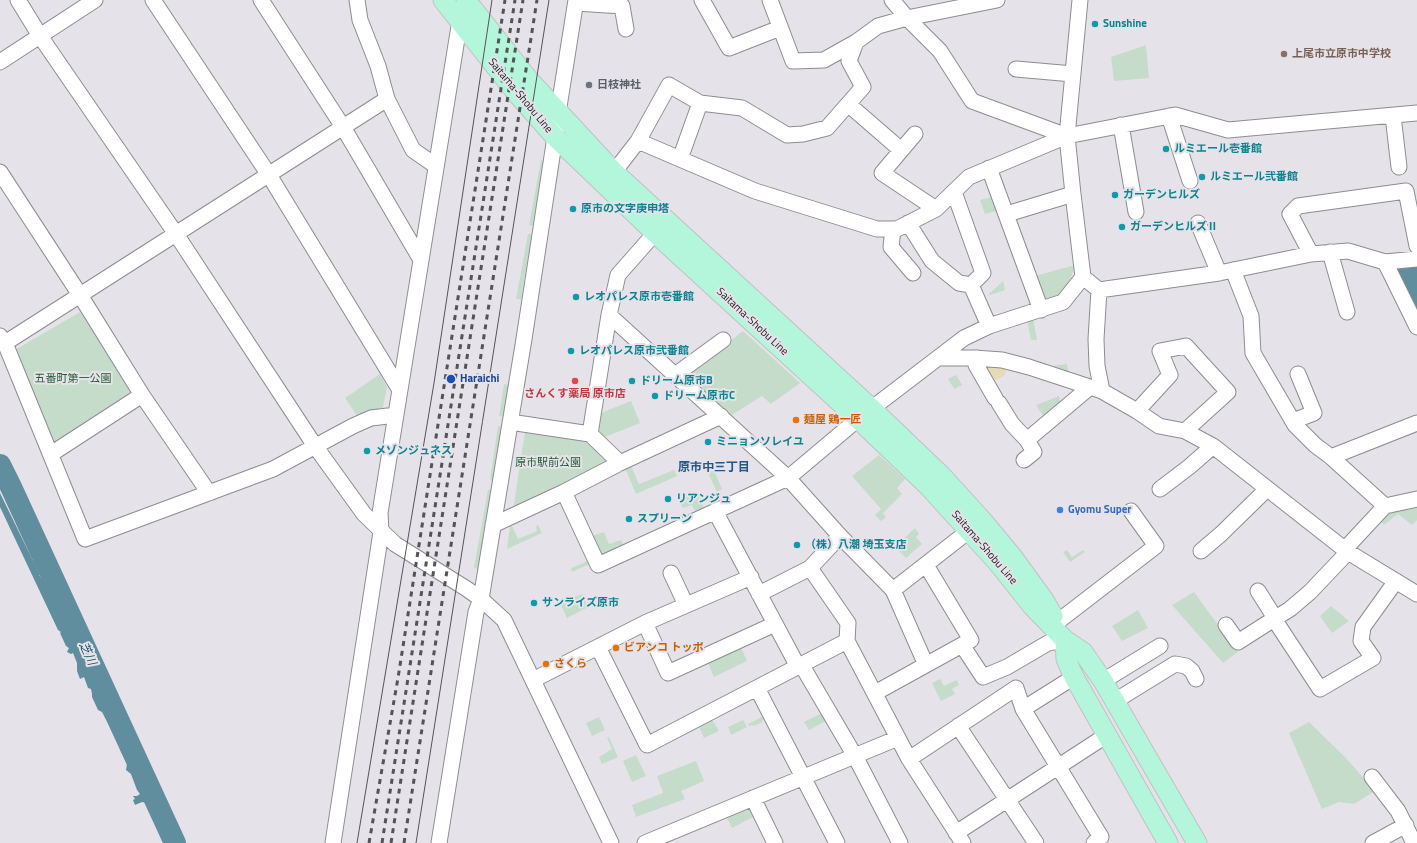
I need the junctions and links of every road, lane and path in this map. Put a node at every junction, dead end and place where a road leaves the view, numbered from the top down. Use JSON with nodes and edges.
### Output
{"nodes":[{"id":1,"x":18,"y":0,"type":"edge"},
{"id":2,"x":95,"y":0,"type":"edge"},
{"id":3,"x":153,"y":0,"type":"edge"},
{"id":4,"x":261,"y":0,"type":"edge"},
{"id":5,"x":357,"y":0,"type":"edge"},
{"id":6,"x":443,"y":0,"type":"edge"},
{"id":7,"x":465,"y":0,"type":"edge"},
{"id":8,"x":702,"y":0,"type":"edge"},
{"id":9,"x":770,"y":0,"type":"edge"},
{"id":10,"x":892,"y":0,"type":"edge"},
{"id":11,"x":1080,"y":0,"type":"edge"},
{"id":12,"x":576,"y":1,"type":"edge"},
{"id":13,"x":990,"y":1,"type":"edge"},
{"id":14,"x":930,"y":6,"type":"edge"},
{"id":15,"x":907,"y":18,"type":"junction"},
{"id":16,"x":460,"y":22,"type":"junction"},
{"id":17,"x":780,"y":28,"type":"junction"},
{"id":18,"x":626,"y":29,"type":"dead end"},
{"id":19,"x":40,"y":36,"type":"junction"},
{"id":20,"x":856,"y":42,"type":"junction"},
{"id":21,"x":0,"y":62,"type":"edge"},
{"id":22,"x":1016,"y":69,"type":"dead end"},
{"id":23,"x":1073,"y":74,"type":"junction"},
{"id":24,"x":387,"y":99,"type":"junction"},
{"id":25,"x":700,"y":103,"type":"junction"},
{"id":26,"x":848,"y":104,"type":"junction"},
{"id":27,"x":558,"y":113,"type":"junction"},
{"id":28,"x":1417,"y":113,"type":"edge"},
{"id":29,"x":1170,"y":116,"type":"junction"},
{"id":30,"x":1393,"y":116,"type":"junction"},
{"id":31,"x":1121,"y":126,"type":"junction"},
{"id":32,"x":343,"y":127,"type":"junction"},
{"id":33,"x":915,"y":134,"type":"dead end"},
{"id":34,"x":1068,"y":136,"type":"junction"},
{"id":35,"x":555,"y":137,"type":"junction"},
{"id":36,"x":638,"y":142,"type":"junction"},
{"id":37,"x":901,"y":150,"type":"junction"},
{"id":38,"x":680,"y":159,"type":"junction"},
{"id":39,"x":436,"y":166,"type":"junction"},
{"id":40,"x":1399,"y":167,"type":"dead end"},
{"id":41,"x":989,"y":168,"type":"junction"},
{"id":42,"x":0,"y":172,"type":"edge"},
{"id":43,"x":614,"y":172,"type":"junction"},
{"id":44,"x":269,"y":175,"type":"junction"},
{"id":45,"x":1190,"y":181,"type":"dead end"},
{"id":46,"x":954,"y":192,"type":"junction"},
{"id":47,"x":1072,"y":194,"type":"junction"},
{"id":48,"x":936,"y":210,"type":"junction"},
{"id":49,"x":1136,"y":212,"type":"dead end"},
{"id":50,"x":1007,"y":214,"type":"junction"},
{"id":51,"x":908,"y":223,"type":"junction"},
{"id":52,"x":1198,"y":223,"type":"dead end"},
{"id":53,"x":893,"y":229,"type":"junction"},
{"id":54,"x":656,"y":233,"type":"junction"},
{"id":55,"x":176,"y":234,"type":"junction"},
{"id":56,"x":1417,"y":246,"type":"edge"},
{"id":57,"x":1330,"y":252,"type":"junction"},
{"id":58,"x":1311,"y":254,"type":"junction"},
{"id":59,"x":1417,"y":259,"type":"edge"},
{"id":60,"x":421,"y":260,"type":"junction"},
{"id":61,"x":1385,"y":262,"type":"junction"},
{"id":62,"x":913,"y":272,"type":"dead end"},
{"id":63,"x":1226,"y":272,"type":"junction"},
{"id":64,"x":1083,"y":277,"type":"junction"},
{"id":65,"x":971,"y":284,"type":"junction"},
{"id":66,"x":1099,"y":290,"type":"junction"},
{"id":67,"x":80,"y":295,"type":"junction"},
{"id":68,"x":1041,"y":310,"type":"junction"},
{"id":69,"x":1347,"y":312,"type":"dead end"},
{"id":70,"x":609,"y":315,"type":"junction"},
{"id":71,"x":989,"y":326,"type":"junction"},
{"id":72,"x":1417,"y":327,"type":"edge"},
{"id":73,"x":2,"y":340,"type":"edge"},
{"id":74,"x":723,"y":340,"type":"dead end"},
{"id":75,"x":939,"y":358,"type":"junction"},
{"id":76,"x":977,"y":358,"type":"junction"},
{"id":77,"x":1298,"y":374,"type":"dead end"},
{"id":78,"x":675,"y":375,"type":"junction"},
{"id":79,"x":1096,"y":389,"type":"junction"},
{"id":80,"x":400,"y":390,"type":"junction"},
{"id":81,"x":142,"y":395,"type":"junction"},
{"id":82,"x":1137,"y":411,"type":"junction"},
{"id":83,"x":864,"y":414,"type":"junction"},
{"id":84,"x":396,"y":415,"type":"junction"},
{"id":85,"x":720,"y":416,"type":"junction"},
{"id":86,"x":1293,"y":421,"type":"junction"},
{"id":87,"x":510,"y":422,"type":"junction"},
{"id":88,"x":1417,"y":423,"type":"edge"},
{"id":89,"x":1185,"y":431,"type":"junction"},
{"id":90,"x":590,"y":434,"type":"junction"},
{"id":91,"x":1026,"y":440,"type":"junction"},
{"id":92,"x":315,"y":446,"type":"junction"},
{"id":93,"x":1213,"y":446,"type":"junction"},
{"id":94,"x":51,"y":454,"type":"junction"},
{"id":95,"x":1332,"y":457,"type":"junction"},
{"id":96,"x":1024,"y":460,"type":"dead end"},
{"id":97,"x":620,"y":463,"type":"junction"},
{"id":98,"x":788,"y":478,"type":"junction"},
{"id":99,"x":1160,"y":489,"type":"dead end"},
{"id":100,"x":1267,"y":489,"type":"junction"},
{"id":101,"x":564,"y":492,"type":"junction"},
{"id":102,"x":209,"y":493,"type":"junction"},
{"id":103,"x":1417,"y":499,"type":"edge"},
{"id":104,"x":1385,"y":506,"type":"junction"},
{"id":105,"x":715,"y":511,"type":"junction"},
{"id":106,"x":1130,"y":511,"type":"dead end"},
{"id":107,"x":493,"y":525,"type":"junction"},
{"id":108,"x":970,"y":530,"type":"junction"},
{"id":109,"x":381,"y":532,"type":"junction"},
{"id":110,"x":840,"y":536,"type":"junction"},
{"id":111,"x":1346,"y":550,"type":"junction"},
{"id":112,"x":1201,"y":551,"type":"dead end"},
{"id":113,"x":926,"y":565,"type":"junction"},
{"id":114,"x":810,"y":568,"type":"junction"},
{"id":115,"x":671,"y":573,"type":"dead end"},
{"id":116,"x":751,"y":577,"type":"junction"},
{"id":117,"x":1396,"y":581,"type":"junction"},
{"id":118,"x":893,"y":590,"type":"junction"},
{"id":119,"x":1258,"y":591,"type":"dead end"},
{"id":120,"x":760,"y":594,"type":"junction"},
{"id":121,"x":1417,"y":594,"type":"edge"},
{"id":122,"x":481,"y":599,"type":"junction"},
{"id":123,"x":686,"y":605,"type":"junction"},
{"id":124,"x":1275,"y":618,"type":"junction"},
{"id":125,"x":644,"y":623,"type":"junction"},
{"id":126,"x":1056,"y":623,"type":"junction"},
{"id":127,"x":775,"y":624,"type":"junction"},
{"id":128,"x":1226,"y":625,"type":"dead end"},
{"id":129,"x":1065,"y":640,"type":"junction"},
{"id":130,"x":847,"y":641,"type":"junction"},
{"id":131,"x":962,"y":645,"type":"junction"},
{"id":132,"x":1160,"y":646,"type":"dead end"},
{"id":133,"x":598,"y":647,"type":"junction"},
{"id":134,"x":801,"y":664,"type":"junction"},
{"id":135,"x":926,"y":665,"type":"junction"},
{"id":136,"x":1074,"y":677,"type":"junction"},
{"id":137,"x":1196,"y":679,"type":"dead end"},
{"id":138,"x":533,"y":680,"type":"junction"},
{"id":139,"x":1103,"y":681,"type":"junction"},
{"id":140,"x":757,"y":688,"type":"junction"},
{"id":141,"x":875,"y":693,"type":"junction"},
{"id":142,"x":1115,"y":701,"type":"junction"},
{"id":143,"x":1024,"y":709,"type":"junction"},
{"id":144,"x":958,"y":726,"type":"junction"},
{"id":145,"x":1107,"y":735,"type":"junction"},
{"id":146,"x":898,"y":738,"type":"junction"},
{"id":147,"x":855,"y":756,"type":"junction"},
{"id":148,"x":909,"y":759,"type":"junction"},
{"id":149,"x":1058,"y":767,"type":"junction"},
{"id":150,"x":804,"y":777,"type":"junction"},
{"id":151,"x":1372,"y":777,"type":"dead end"},
{"id":152,"x":753,"y":798,"type":"junction"},
{"id":153,"x":1007,"y":800,"type":"junction"},
{"id":154,"x":1406,"y":825,"type":"junction"},
{"id":155,"x":960,"y":838,"type":"edge"},
{"id":156,"x":1377,"y":842,"type":"edge"},
{"id":157,"x":333,"y":843,"type":"edge"},
{"id":158,"x":439,"y":843,"type":"edge"},
{"id":159,"x":611,"y":843,"type":"edge"},
{"id":160,"x":645,"y":843,"type":"edge"},
{"id":161,"x":775,"y":843,"type":"edge"},
{"id":162,"x":838,"y":843,"type":"edge"},
{"id":163,"x":900,"y":843,"type":"edge"},
{"id":164,"x":1036,"y":843,"type":"edge"},
{"id":165,"x":1094,"y":843,"type":"edge"},
{"id":166,"x":1168,"y":843,"type":"edge"},
{"id":167,"x":1183,"y":843,"type":"edge"},
{"id":168,"x":1197,"y":843,"type":"edge"},
{"id":169,"x":1414,"y":843,"type":"edge"}],
"edges":[{"from":1,"to":19,"type":"street"},
{"from":2,"to":19,"type":"street"},
{"from":3,"to":44,"type":"street"},
{"from":4,"to":32,"type":"street"},
{"from":5,"to":24,"type":"street"},
{"from":6,"to":16,"type":"main road","name":"Saitama-Shobu Line"},
{"from":7,"to":16,"type":"street"},
{"from":7,"to":27,"type":"main road","name":"Saitama-Shobu Line"},
{"from":8,"to":17,"type":"street"},
{"from":9,"to":17,"type":"street"},
{"from":10,"to":15,"type":"street"},
{"from":11,"to":23,"type":"street"},
{"from":12,"to":18,"type":"street"},
{"from":12,"to":27,"type":"street"},
{"from":13,"to":14,"type":"street"},
{"from":14,"to":15,"type":"street"},
{"from":15,"to":20,"type":"street"},
{"from":15,"to":34,"type":"street"},
{"from":16,"to":35,"type":"main road","name":"Saitama-Shobu Line"},
{"from":16,"to":39,"type":"street"},
{"from":17,"to":20,"type":"street"},
{"from":19,"to":21,"type":"street"},
{"from":19,"to":55,"type":"street"},
{"from":20,"to":26,"type":"street"},
{"from":22,"to":23,"type":"street"},
{"from":23,"to":34,"type":"street"},
{"from":24,"to":32,"type":"street"},
{"from":24,"to":39,"type":"street"},
{"from":25,"to":26,"type":"street"},
{"from":25,"to":36,"type":"street"},
{"from":25,"to":38,"type":"street"},
{"from":26,"to":37,"type":"street"},
{"from":27,"to":35,"type":"street"},
{"from":27,"to":43,"type":"main road","name":"Saitama-Shobu Line"},
{"from":28,"to":30,"type":"street"},
{"from":29,"to":30,"type":"street"},
{"from":29,"to":31,"type":"street"},
{"from":29,"to":45,"type":"street"},
{"from":30,"to":40,"type":"street"},
{"from":31,"to":34,"type":"street"},
{"from":31,"to":49,"type":"street"},
{"from":32,"to":44,"type":"street"},
{"from":32,"to":60,"type":"street"},
{"from":33,"to":37,"type":"street"},
{"from":34,"to":41,"type":"street"},
{"from":34,"to":47,"type":"street"},
{"from":35,"to":54,"type":"main road","name":"Saitama-Shobu Line"},
{"from":35,"to":87,"type":"street"},
{"from":36,"to":38,"type":"street"},
{"from":36,"to":43,"type":"street"},
{"from":37,"to":48,"type":"street"},
{"from":38,"to":53,"type":"street"},
{"from":39,"to":60,"type":"street"},
{"from":41,"to":46,"type":"street"},
{"from":41,"to":50,"type":"street"},
{"from":42,"to":67,"type":"street"},
{"from":43,"to":83,"type":"main road","name":"Saitama-Shobu Line"},
{"from":44,"to":55,"type":"street"},
{"from":44,"to":80,"type":"street"},
{"from":46,"to":48,"type":"street"},
{"from":46,"to":65,"type":"street"},
{"from":47,"to":50,"type":"street"},
{"from":47,"to":64,"type":"street"},
{"from":48,"to":51,"type":"street"},
{"from":50,"to":68,"type":"street"},
{"from":51,"to":53,"type":"street"},
{"from":51,"to":65,"type":"street"},
{"from":52,"to":63,"type":"street"},
{"from":53,"to":62,"type":"street"},
{"from":54,"to":70,"type":"street"},
{"from":54,"to":83,"type":"main road","name":"Saitama-Shobu Line"},
{"from":55,"to":67,"type":"street"},
{"from":55,"to":92,"type":"street"},
{"from":56,"to":58,"type":"street"},
{"from":57,"to":58,"type":"street"},
{"from":57,"to":61,"type":"street"},
{"from":57,"to":69,"type":"street"},
{"from":58,"to":63,"type":"street"},
{"from":59,"to":61,"type":"street"},
{"from":60,"to":80,"type":"street"},
{"from":61,"to":72,"type":"street"},
{"from":63,"to":66,"type":"street"},
{"from":63,"to":86,"type":"street"},
{"from":64,"to":66,"type":"street"},
{"from":64,"to":68,"type":"street"},
{"from":65,"to":71,"type":"street"},
{"from":66,"to":79,"type":"street"},
{"from":67,"to":73,"type":"street"},
{"from":67,"to":81,"type":"street"},
{"from":68,"to":71,"type":"street"},
{"from":70,"to":78,"type":"street"},
{"from":70,"to":90,"type":"street"},
{"from":71,"to":75,"type":"street"},
{"from":73,"to":94,"type":"street"},
{"from":74,"to":78,"type":"street"},
{"from":75,"to":76,"type":"street"},
{"from":75,"to":83,"type":"street"},
{"from":76,"to":79,"type":"street"},
{"from":76,"to":91,"type":"street"},
{"from":77,"to":86,"type":"street"},
{"from":78,"to":85,"type":"street"},
{"from":79,"to":82,"type":"street"},
{"from":79,"to":91,"type":"street"},
{"from":80,"to":84,"type":"street"},
{"from":81,"to":94,"type":"street"},
{"from":81,"to":102,"type":"street"},
{"from":82,"to":89,"type":"street"},
{"from":82,"to":89,"type":"street"},
{"from":83,"to":98,"type":"street"},
{"from":83,"to":108,"type":"main road","name":"Saitama-Shobu Line"},
{"from":83,"to":126,"type":"main road","name":"Saitama-Shobu Line"},
{"from":84,"to":92,"type":"street"},
{"from":84,"to":109,"type":"street"},
{"from":85,"to":97,"type":"street"},
{"from":85,"to":98,"type":"street"},
{"from":86,"to":95,"type":"street"},
{"from":87,"to":90,"type":"street"},
{"from":87,"to":107,"type":"street"},
{"from":88,"to":95,"type":"street"},
{"from":89,"to":93,"type":"street"},
{"from":90,"to":97,"type":"street"},
{"from":91,"to":96,"type":"street"},
{"from":92,"to":102,"type":"street"},
{"from":92,"to":109,"type":"street"},
{"from":93,"to":99,"type":"street"},
{"from":93,"to":100,"type":"street"},
{"from":94,"to":102,"type":"street"},
{"from":95,"to":104,"type":"street"},
{"from":97,"to":101,"type":"street"},
{"from":98,"to":105,"type":"street"},
{"from":98,"to":110,"type":"street"},
{"from":100,"to":111,"type":"street"},
{"from":100,"to":112,"type":"street"},
{"from":101,"to":105,"type":"street"},
{"from":101,"to":107,"type":"street"},
{"from":103,"to":104,"type":"street"},
{"from":104,"to":111,"type":"street"},
{"from":105,"to":116,"type":"street"},
{"from":106,"to":126,"type":"street"},
{"from":107,"to":122,"type":"street"},
{"from":108,"to":113,"type":"street"},
{"from":108,"to":129,"type":"main road","name":"Saitama-Shobu Line"},
{"from":109,"to":122,"type":"street"},
{"from":109,"to":157,"type":"street"},
{"from":110,"to":114,"type":"street"},
{"from":110,"to":118,"type":"street"},
{"from":111,"to":117,"type":"street"},
{"from":111,"to":124,"type":"street"},
{"from":113,"to":118,"type":"street"},
{"from":113,"to":131,"type":"street"},
{"from":114,"to":120,"type":"street"},
{"from":114,"to":130,"type":"street"},
{"from":115,"to":123,"type":"street"},
{"from":116,"to":120,"type":"street"},
{"from":116,"to":123,"type":"street"},
{"from":117,"to":121,"type":"street"},
{"from":117,"to":124,"type":"street"},
{"from":118,"to":135,"type":"street"},
{"from":119,"to":124,"type":"street"},
{"from":120,"to":127,"type":"street"},
{"from":122,"to":138,"type":"street"},
{"from":122,"to":158,"type":"street"},
{"from":123,"to":125,"type":"street"},
{"from":124,"to":128,"type":"street"},
{"from":125,"to":127,"type":"street"},
{"from":125,"to":133,"type":"street"},
{"from":126,"to":129,"type":"main road","name":"Saitama-Shobu Line"},
{"from":127,"to":134,"type":"street"},
{"from":129,"to":131,"type":"street"},
{"from":129,"to":136,"type":"main road"},
{"from":129,"to":139,"type":"main road"},
{"from":129,"to":167,"type":"main road","name":"Saitama-Shobu Line"},
{"from":130,"to":134,"type":"street"},
{"from":130,"to":141,"type":"street"},
{"from":131,"to":135,"type":"street"},
{"from":132,"to":139,"type":"street"},
{"from":133,"to":138,"type":"street"},
{"from":133,"to":140,"type":"street"},
{"from":134,"to":140,"type":"street"},
{"from":134,"to":147,"type":"street"},
{"from":135,"to":141,"type":"street"},
{"from":136,"to":143,"type":"street"},
{"from":136,"to":145,"type":"main road"},
{"from":137,"to":142,"type":"street"},
{"from":138,"to":159,"type":"street"},
{"from":139,"to":142,"type":"main road"},
{"from":140,"to":150,"type":"street"},
{"from":141,"to":146,"type":"street"},
{"from":142,"to":168,"type":"main road"},
{"from":143,"to":144,"type":"street"},
{"from":143,"to":149,"type":"street"},
{"from":144,"to":148,"type":"street"},
{"from":144,"to":153,"type":"street"},
{"from":145,"to":149,"type":"street"},
{"from":145,"to":166,"type":"main road"},
{"from":146,"to":147,"type":"street"},
{"from":146,"to":148,"type":"street"},
{"from":147,"to":150,"type":"street"},
{"from":147,"to":163,"type":"street"},
{"from":148,"to":155,"type":"street"},
{"from":149,"to":153,"type":"street"},
{"from":149,"to":165,"type":"street"},
{"from":150,"to":152,"type":"street"},
{"from":150,"to":162,"type":"street"},
{"from":151,"to":154,"type":"street"},
{"from":152,"to":160,"type":"street"},
{"from":152,"to":161,"type":"street"},
{"from":153,"to":155,"type":"street"},
{"from":153,"to":164,"type":"street"},
{"from":154,"to":156,"type":"street"},
{"from":154,"to":169,"type":"street"}]}
